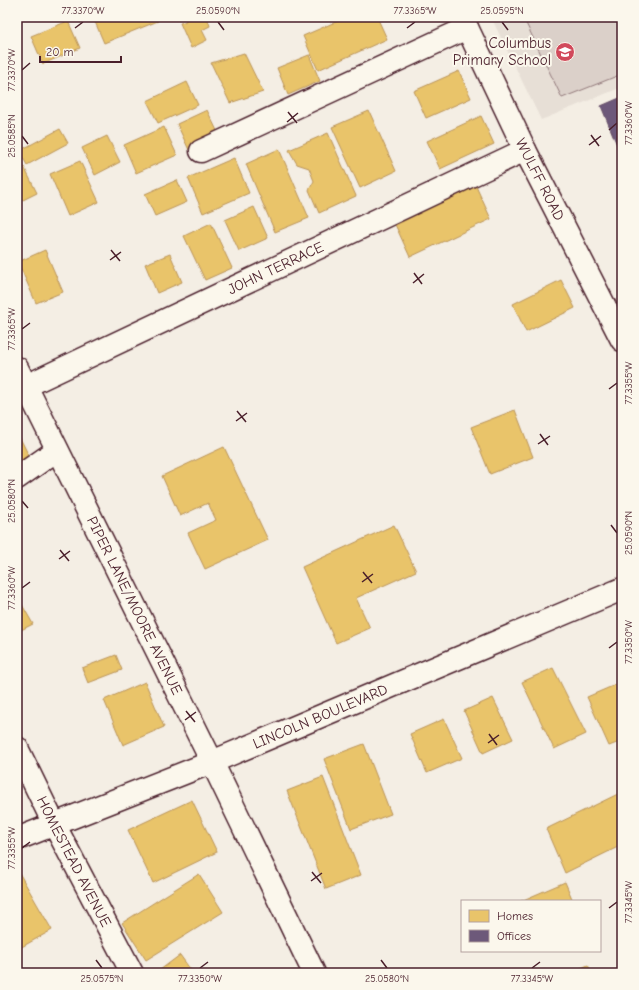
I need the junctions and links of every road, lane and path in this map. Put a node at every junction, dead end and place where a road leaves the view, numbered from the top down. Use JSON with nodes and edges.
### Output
{"nodes":[{"id":1,"x":464,"y":23,"type":"edge"},
{"id":2,"x":525,"y":150,"type":"junction"},
{"id":3,"x":201,"y":151,"type":"dead end"},
{"id":4,"x":622,"y":340,"type":"edge"},
{"id":5,"x":22,"y":377,"type":"edge"},
{"id":6,"x":57,"y":450,"type":"junction"},
{"id":7,"x":17,"y":478,"type":"edge"},
{"id":8,"x":622,"y":589,"type":"edge"},
{"id":9,"x":17,"y":748,"type":"edge"},
{"id":10,"x":212,"y":762,"type":"junction"},
{"id":11,"x":54,"y":824,"type":"junction"},
{"id":12,"x":17,"y":839,"type":"edge"},
{"id":13,"x":132,"y":973,"type":"edge"},
{"id":14,"x":314,"y":973,"type":"edge"}],
"edges":[{"from":1,"to":2,"type":"street","name":"WULFF ROAD"},
{"from":1,"to":3,"type":"street"},
{"from":2,"to":4,"type":"street","name":"WULFF ROAD"},
{"from":2,"to":5,"type":"street","name":"JOHN TERRACE"},
{"from":5,"to":6,"type":"street","name":"PIPER LANE/MOORE AVENUE"},
{"from":6,"to":7,"type":"street"},
{"from":6,"to":10,"type":"street","name":"PIPER LANE/MOORE AVENUE"},
{"from":8,"to":10,"type":"street","name":"LINCOLN BOULEVARD"},
{"from":9,"to":11,"type":"street","name":"HOMESTEAD AVENUE"},
{"from":10,"to":11,"type":"street","name":"LINCOLN BOULEVARD"},
{"from":10,"to":14,"type":"street","name":"PIPER LANE/MOORE AVENUE"},
{"from":11,"to":12,"type":"street","name":"LINCOLN BOULEVARD"},
{"from":11,"to":13,"type":"street","name":"HOMESTEAD AVENUE"}]}
